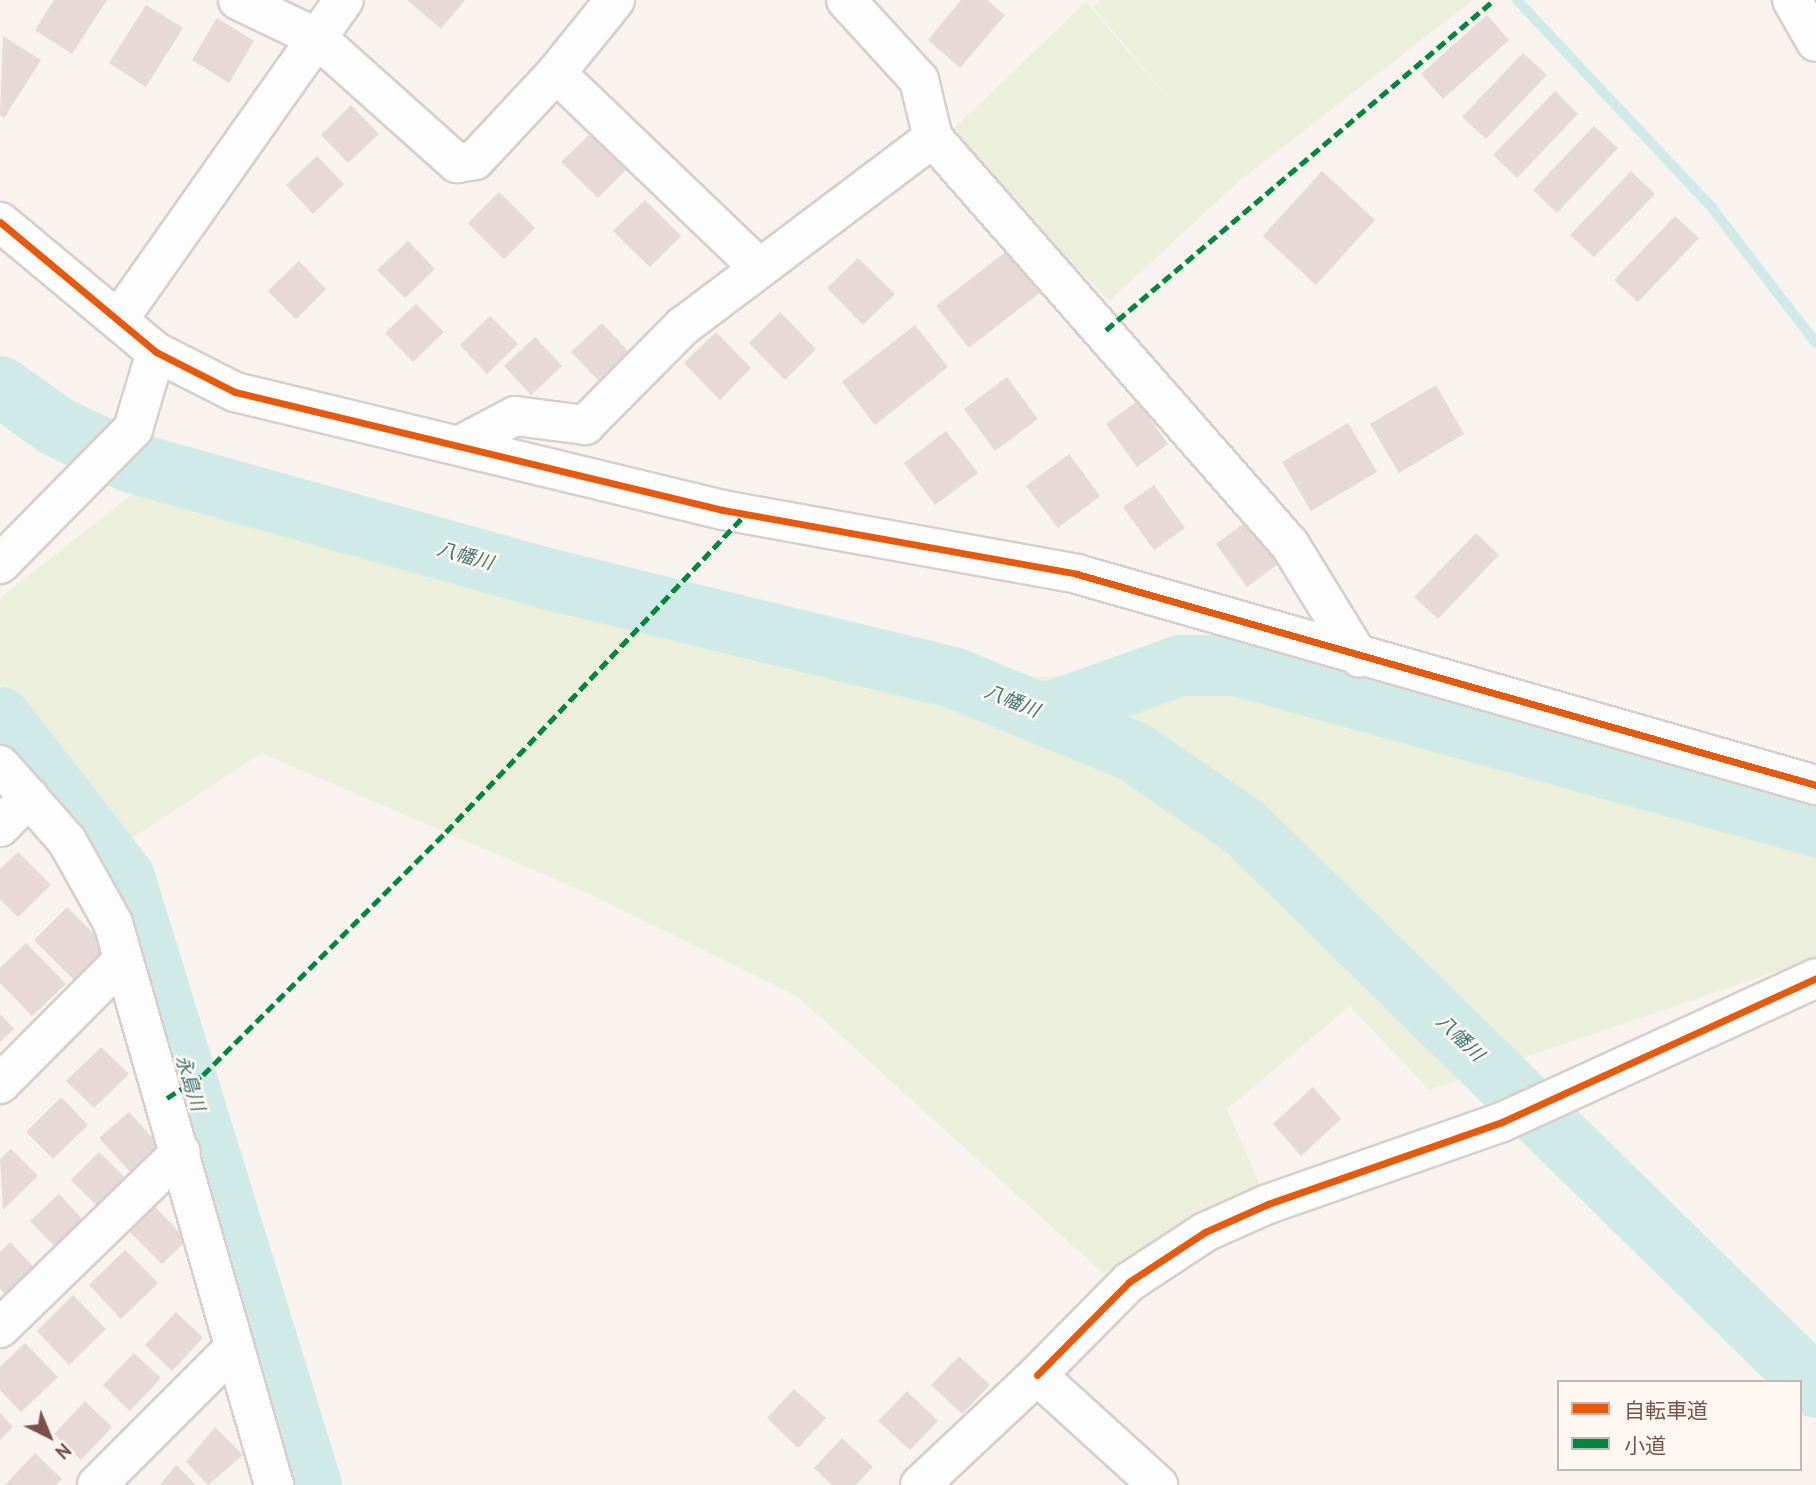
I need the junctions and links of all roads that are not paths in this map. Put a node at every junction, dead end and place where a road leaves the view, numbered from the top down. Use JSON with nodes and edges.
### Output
{"nodes":[{"id":1,"x":238,"y":0,"type":"edge"},
{"id":2,"x":344,"y":0,"type":"edge"},
{"id":3,"x":615,"y":0,"type":"edge"},
{"id":4,"x":846,"y":0,"type":"edge"},
{"id":5,"x":1792,"y":0,"type":"edge"},
{"id":6,"x":317,"y":38,"type":"junction"},
{"id":7,"x":1816,"y":42,"type":"edge"},
{"id":8,"x":556,"y":73,"type":"junction"},
{"id":9,"x":933,"y":138,"type":"junction"},
{"id":10,"x":0,"y":222,"type":"edge"},
{"id":11,"x":759,"y":268,"type":"junction"},
{"id":12,"x":118,"y":320,"type":"junction"},
{"id":13,"x":156,"y":352,"type":"junction"},
{"id":14,"x":462,"y":444,"type":"junction"},
{"id":15,"x":0,"y":564,"type":"edge"},
{"id":16,"x":1359,"y":657,"type":"junction"},
{"id":17,"x":0,"y":765,"type":"edge"},
{"id":18,"x":1816,"y":785,"type":"edge"},
{"id":19,"x":29,"y":797,"type":"junction"},
{"id":20,"x":0,"y":827,"type":"edge"},
{"id":21,"x":123,"y":960,"type":"junction"},
{"id":22,"x":1816,"y":978,"type":"edge"},
{"id":23,"x":0,"y":1084,"type":"edge"},
{"id":24,"x":181,"y":1152,"type":"junction"},
{"id":25,"x":0,"y":1328,"type":"edge"},
{"id":26,"x":234,"y":1348,"type":"junction"},
{"id":27,"x":1037,"y":1375,"type":"junction"},
{"id":28,"x":97,"y":1485,"type":"edge"},
{"id":29,"x":274,"y":1485,"type":"edge"},
{"id":30,"x":920,"y":1485,"type":"edge"},
{"id":31,"x":1158,"y":1485,"type":"edge"}],
"edges":[{"from":1,"to":6,"type":"street"},
{"from":2,"to":6,"type":"street"},
{"from":3,"to":8,"type":"street"},
{"from":4,"to":9,"type":"street"},
{"from":5,"to":7,"type":"street"},
{"from":6,"to":8,"type":"street"},
{"from":6,"to":12,"type":"street"},
{"from":8,"to":11,"type":"street"},
{"from":9,"to":11,"type":"street"},
{"from":9,"to":16,"type":"street"},
{"from":10,"to":12,"type":"street"},
{"from":11,"to":14,"type":"street"},
{"from":12,"to":13,"type":"street"},
{"from":13,"to":14,"type":"street"},
{"from":13,"to":15,"type":"street"},
{"from":14,"to":16,"type":"street"},
{"from":16,"to":18,"type":"street"},
{"from":17,"to":19,"type":"street"},
{"from":19,"to":20,"type":"street"},
{"from":19,"to":21,"type":"street"},
{"from":21,"to":23,"type":"street"},
{"from":21,"to":24,"type":"street"},
{"from":22,"to":27,"type":"street"},
{"from":24,"to":25,"type":"street"},
{"from":24,"to":26,"type":"street"},
{"from":26,"to":28,"type":"street"},
{"from":26,"to":29,"type":"street"},
{"from":27,"to":30,"type":"street"},
{"from":27,"to":31,"type":"street"}]}
